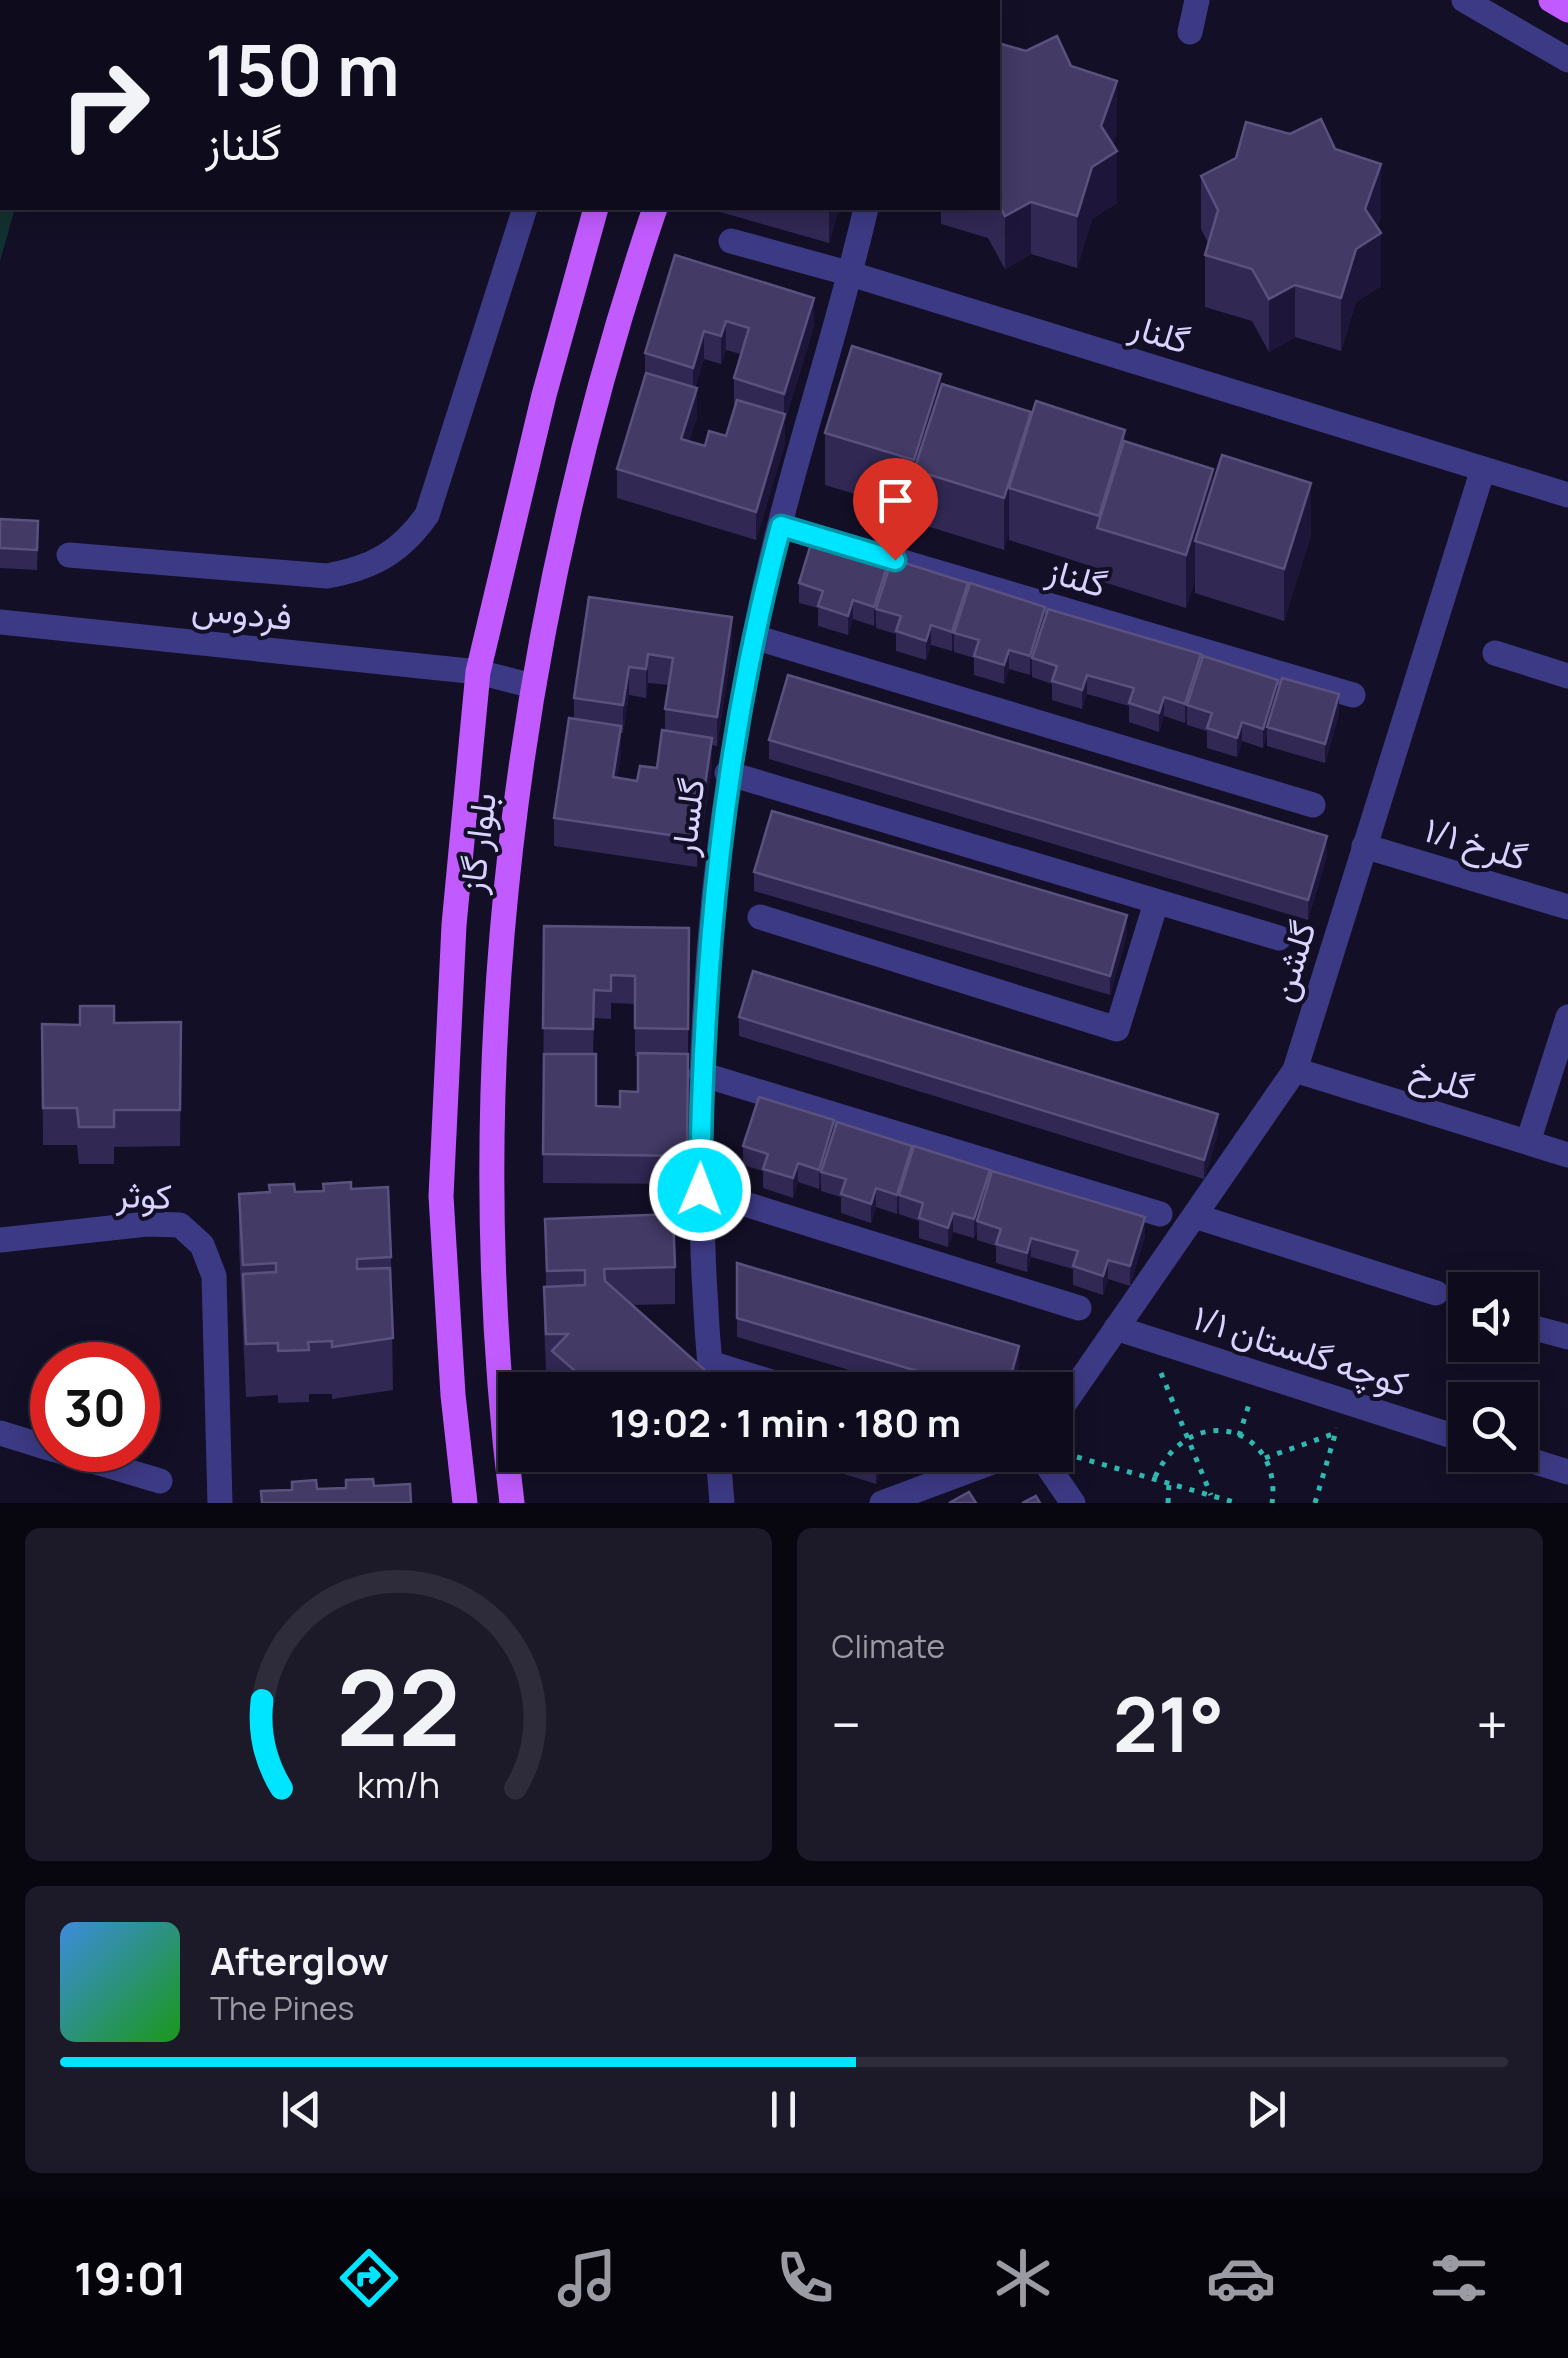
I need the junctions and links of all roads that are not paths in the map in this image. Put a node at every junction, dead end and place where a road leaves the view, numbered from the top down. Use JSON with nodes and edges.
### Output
{"nodes":[{"id":1,"x":1198,"y":0,"type":"edge"},
{"id":2,"x":1464,"y":0,"type":"edge"},
{"id":3,"x":1551,"y":0,"type":"edge"},
{"id":4,"x":1568,"y":10,"type":"edge"},
{"id":5,"x":1190,"y":32,"type":"dead end"},
{"id":6,"x":1568,"y":60,"type":"edge"},
{"id":7,"x":525,"y":210,"type":"edge"},
{"id":8,"x":595,"y":210,"type":"edge"},
{"id":9,"x":654,"y":210,"type":"edge"},
{"id":10,"x":866,"y":210,"type":"edge"},
{"id":11,"x":731,"y":241,"type":"dead end"},
{"id":12,"x":851,"y":274,"type":"junction"},
{"id":13,"x":1483,"y":469,"type":"junction"},
{"id":14,"x":1568,"y":495,"type":"edge"},
{"id":15,"x":781,"y":526,"type":"junction"},
{"id":16,"x":69,"y":556,"type":"dead end"},
{"id":17,"x":0,"y":622,"type":"edge"},
{"id":18,"x":754,"y":637,"type":"junction"},
{"id":19,"x":1495,"y":653,"type":"dead end"},
{"id":20,"x":478,"y":672,"type":"junction"},
{"id":21,"x":1568,"y":676,"type":"edge"},
{"id":22,"x":533,"y":686,"type":"junction"},
{"id":23,"x":1353,"y":696,"type":"dead end"},
{"id":24,"x":727,"y":773,"type":"junction"},
{"id":25,"x":1314,"y":805,"type":"dead end"},
{"id":26,"x":1364,"y":846,"type":"junction"},
{"id":27,"x":1156,"y":903,"type":"junction"},
{"id":28,"x":1568,"y":907,"type":"edge"},
{"id":29,"x":760,"y":917,"type":"dead end"},
{"id":30,"x":1279,"y":938,"type":"dead end"},
{"id":31,"x":1568,"y":1018,"type":"edge"},
{"id":32,"x":1295,"y":1070,"type":"junction"},
{"id":33,"x":702,"y":1074,"type":"junction"},
{"id":34,"x":1528,"y":1142,"type":"junction"},
{"id":35,"x":1568,"y":1154,"type":"edge"},
{"id":36,"x":700,"y":1190,"type":"junction"},
{"id":37,"x":1160,"y":1214,"type":"dead end"},
{"id":38,"x":1194,"y":1216,"type":"junction"},
{"id":39,"x":0,"y":1240,"type":"edge"},
{"id":40,"x":1436,"y":1293,"type":"dead end"},
{"id":41,"x":1079,"y":1308,"type":"dead end"},
{"id":42,"x":1116,"y":1328,"type":"junction"},
{"id":43,"x":1538,"y":1329,"type":"edge"},
{"id":44,"x":1568,"y":1337,"type":"edge"},
{"id":45,"x":710,"y":1363,"type":"junction"},
{"id":46,"x":711,"y":1372,"type":"edge"},
{"id":47,"x":739,"y":1372,"type":"edge"},
{"id":48,"x":1073,"y":1391,"type":"edge"},
{"id":49,"x":0,"y":1433,"type":"edge"},
{"id":50,"x":1448,"y":1434,"type":"edge"},
{"id":51,"x":30,"y":1442,"type":"edge"},
{"id":52,"x":1538,"y":1463,"type":"edge"},
{"id":53,"x":129,"y":1472,"type":"edge"},
{"id":54,"x":719,"y":1472,"type":"edge"},
{"id":55,"x":965,"y":1472,"type":"edge"},
{"id":56,"x":1052,"y":1472,"type":"edge"},
{"id":57,"x":1568,"y":1472,"type":"edge"},
{"id":58,"x":160,"y":1481,"type":"dead end"},
{"id":59,"x":514,"y":1501,"type":"edge"},
{"id":60,"x":220,"y":1503,"type":"edge"},
{"id":61,"x":465,"y":1503,"type":"edge"},
{"id":62,"x":722,"y":1503,"type":"edge"},
{"id":63,"x":882,"y":1503,"type":"edge"},
{"id":64,"x":1074,"y":1503,"type":"edge"}],
"edges":[{"from":1,"to":5,"type":"street"},
{"from":2,"to":6,"type":"street"},
{"from":3,"to":4,"type":"main road"},
{"from":7,"to":16,"type":"street"},
{"from":8,"to":20,"type":"main road","name":"بلوار گاز"},
{"from":9,"to":22,"type":"main road","name":"بلوار گاز"},
{"from":10,"to":12,"type":"street","name":"گلسار"},
{"from":11,"to":12,"type":"street","name":"گلنار"},
{"from":12,"to":13,"type":"street","name":"گلنار"},
{"from":12,"to":15,"type":"street","name":"گلسار"},
{"from":13,"to":14,"type":"street","name":"گلنار"},
{"from":13,"to":26,"type":"street","name":"گلشن"},
{"from":15,"to":18,"type":"street","name":"گلسار"},
{"from":15,"to":23,"type":"street","name":"گلناز"},
{"from":17,"to":20,"type":"street","name":"فردوس"},
{"from":18,"to":24,"type":"street","name":"گلسار"},
{"from":18,"to":25,"type":"street"},
{"from":19,"to":21,"type":"street"},
{"from":20,"to":22,"type":"street","name":"فردوس"},
{"from":20,"to":61,"type":"main road","name":"بلوار گاز"},
{"from":22,"to":59,"type":"main road","name":"بلوار گاز"},
{"from":24,"to":27,"type":"street"},
{"from":24,"to":33,"type":"street","name":"گلسار"},
{"from":26,"to":28,"type":"street","name":"گلرخ ۱/۱"},
{"from":26,"to":32,"type":"street","name":"گلشن"},
{"from":27,"to":29,"type":"street"},
{"from":27,"to":30,"type":"street"},
{"from":31,"to":34,"type":"street"},
{"from":32,"to":34,"type":"street","name":"گلرخ"},
{"from":32,"to":38,"type":"street","name":"گلشن"},
{"from":33,"to":36,"type":"street","name":"گلسار"},
{"from":33,"to":37,"type":"street"},
{"from":34,"to":35,"type":"street","name":"گلرخ"},
{"from":36,"to":41,"type":"street"},
{"from":36,"to":45,"type":"street","name":"گلسار"},
{"from":38,"to":40,"type":"street"},
{"from":38,"to":42,"type":"street","name":"گلشن"},
{"from":39,"to":60,"type":"street","name":"کوثر"},
{"from":42,"to":48,"type":"street","name":"گلشن"},
{"from":42,"to":50,"type":"street","name":"کوچه گلستان ۱/۱"},
{"from":43,"to":44,"type":"street"},
{"from":45,"to":46,"type":"street","name":"گلسار"},
{"from":45,"to":47,"type":"street"},
{"from":49,"to":51,"type":"street"},
{"from":52,"to":57,"type":"street"},
{"from":53,"to":58,"type":"street"},
{"from":54,"to":62,"type":"street"},
{"from":55,"to":63,"type":"street"},
{"from":56,"to":64,"type":"street"}]}
